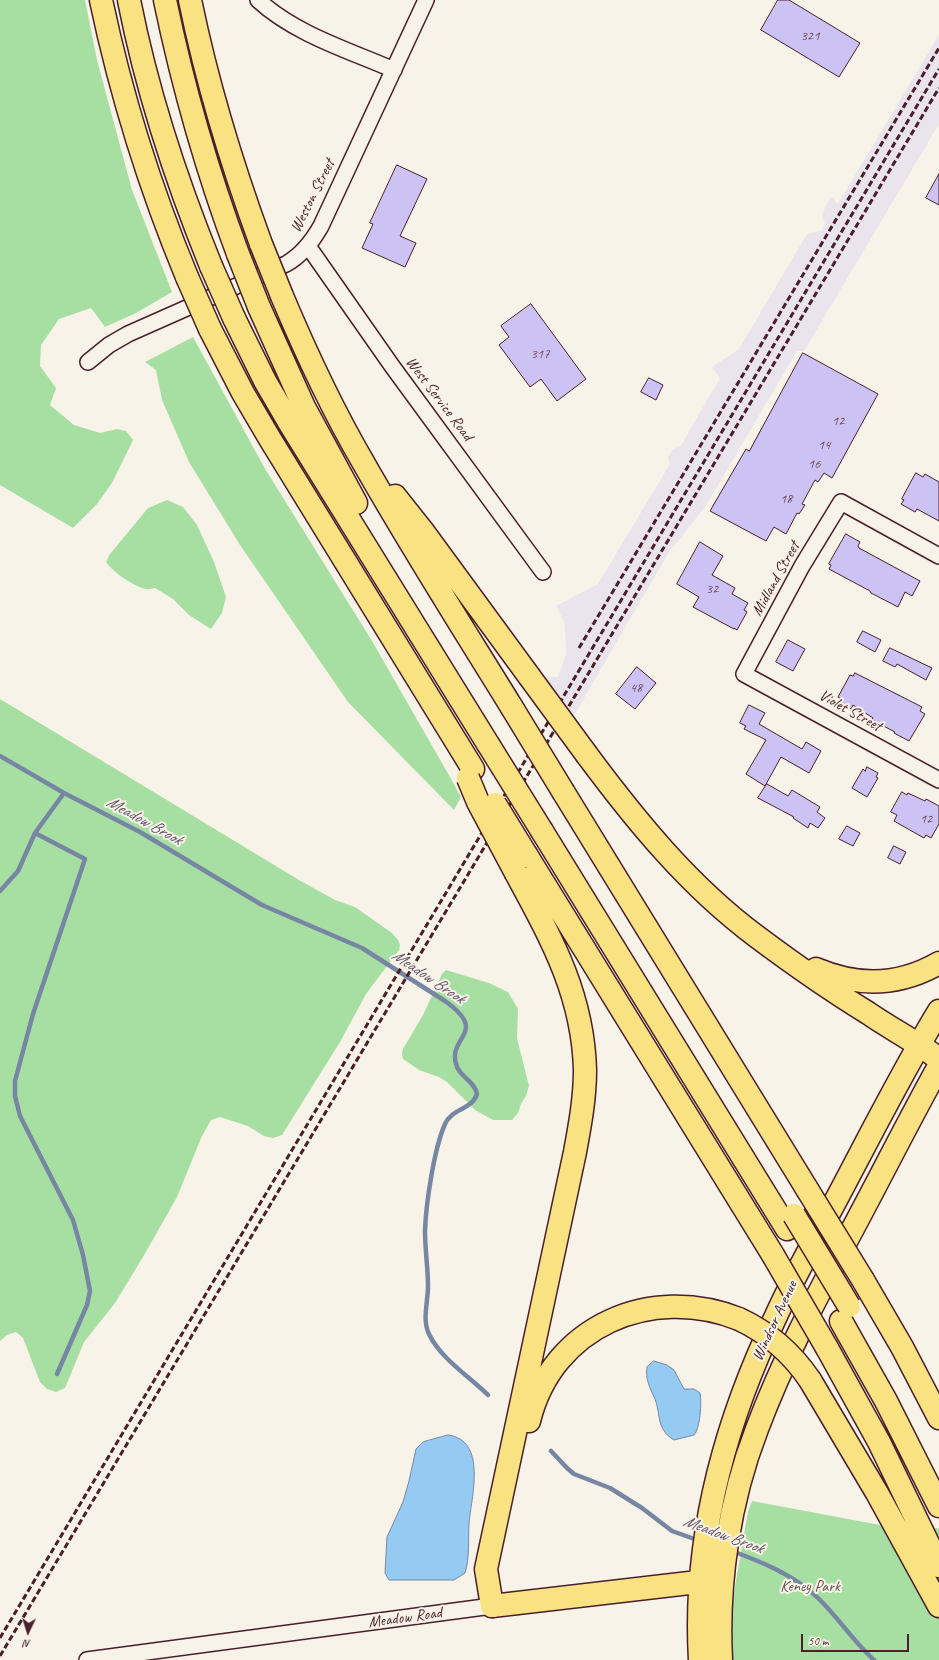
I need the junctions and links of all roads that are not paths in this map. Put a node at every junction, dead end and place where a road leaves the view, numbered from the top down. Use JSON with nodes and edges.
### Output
{"nodes":[{"id":1,"x":101,"y":0,"type":"edge"},
{"id":2,"x":129,"y":0,"type":"edge"},
{"id":3,"x":166,"y":0,"type":"edge"},
{"id":4,"x":190,"y":0,"type":"edge"},
{"id":5,"x":258,"y":0,"type":"edge"},
{"id":6,"x":426,"y":0,"type":"edge"},
{"id":7,"x":394,"y":70,"type":"junction"},
{"id":8,"x":308,"y":246,"type":"junction"},
{"id":9,"x":88,"y":362,"type":"dead end"},
{"id":10,"x":362,"y":462,"type":"junction"},
{"id":11,"x":939,"y":556,"type":"edge"},
{"id":12,"x":543,"y":572,"type":"dead end"},
{"id":13,"x":744,"y":674,"type":"joint"},
{"id":14,"x":492,"y":738,"type":"junction"},
{"id":15,"x":939,"y":780,"type":"edge"},
{"id":16,"x":522,"y":865,"type":"junction"},
{"id":17,"x":774,"y":950,"type":"junction"},
{"id":18,"x":939,"y":963,"type":"edge"},
{"id":19,"x":939,"y":1011,"type":"edge"},
{"id":20,"x":919,"y":1045,"type":"junction"},
{"id":21,"x":939,"y":1059,"type":"edge"},
{"id":22,"x":939,"y":1066,"type":"edge"},
{"id":23,"x":845,"y":1314,"type":"junction"},
{"id":24,"x":939,"y":1418,"type":"edge"},
{"id":25,"x":939,"y":1474,"type":"edge"},
{"id":26,"x":939,"y":1506,"type":"edge"},
{"id":27,"x":725,"y":1560,"type":"junction"},
{"id":28,"x":939,"y":1566,"type":"edge"},
{"id":29,"x":700,"y":1582,"type":"junction"},
{"id":30,"x":492,"y":1606,"type":"junction"},
{"id":31,"x":939,"y":1606,"type":"edge"},
{"id":32,"x":87,"y":1660,"type":"edge"},
{"id":33,"x":700,"y":1660,"type":"edge"},
{"id":34,"x":721,"y":1660,"type":"edge"}],
"edges":[{"from":1,"to":16,"type":"main road","bridge":true},
{"from":2,"to":14,"type":"main road","bridge":true},
{"from":3,"to":14,"type":"main road","bridge":true},
{"from":4,"to":10,"type":"main road","bridge":true},
{"from":5,"to":7,"type":"street"},
{"from":6,"to":7,"type":"street","name":"Weston Street"},
{"from":7,"to":8,"type":"street","name":"Weston Street"},
{"from":8,"to":9,"type":"street","name":"Weston Street"},
{"from":8,"to":12,"type":"street","name":"West Service Road"},
{"from":10,"to":17,"type":"main road","bridge":true},
{"from":10,"to":24,"type":"main road","bridge":true},
{"from":11,"to":13,"type":"street","name":"Midland Street"},
{"from":13,"to":15,"type":"street","name":"Violet Street"},
{"from":14,"to":23,"type":"main road","bridge":true},
{"from":16,"to":28,"type":"main road","bridge":true},
{"from":16,"to":30,"type":"main road"},
{"from":17,"to":18,"type":"main road"},
{"from":17,"to":20,"type":"main road"},
{"from":19,"to":20,"type":"main road","name":"Windsor Avenue"},
{"from":20,"to":21,"type":"main road"},
{"from":20,"to":29,"type":"main road","name":"Windsor Avenue"},
{"from":22,"to":27,"type":"main road","name":"Windsor Avenue"},
{"from":23,"to":25,"type":"main road"},
{"from":23,"to":26,"type":"main road"},
{"from":27,"to":29,"type":"main road","name":"Meadow Road"},
{"from":27,"to":34,"type":"main road","name":"Windsor Avenue"},
{"from":29,"to":30,"type":"main road","name":"Meadow Road"},
{"from":29,"to":33,"type":"main road","name":"Windsor Avenue"},
{"from":30,"to":31,"type":"main road","bridge":true},
{"from":30,"to":32,"type":"street","name":"Meadow Road"}]}
